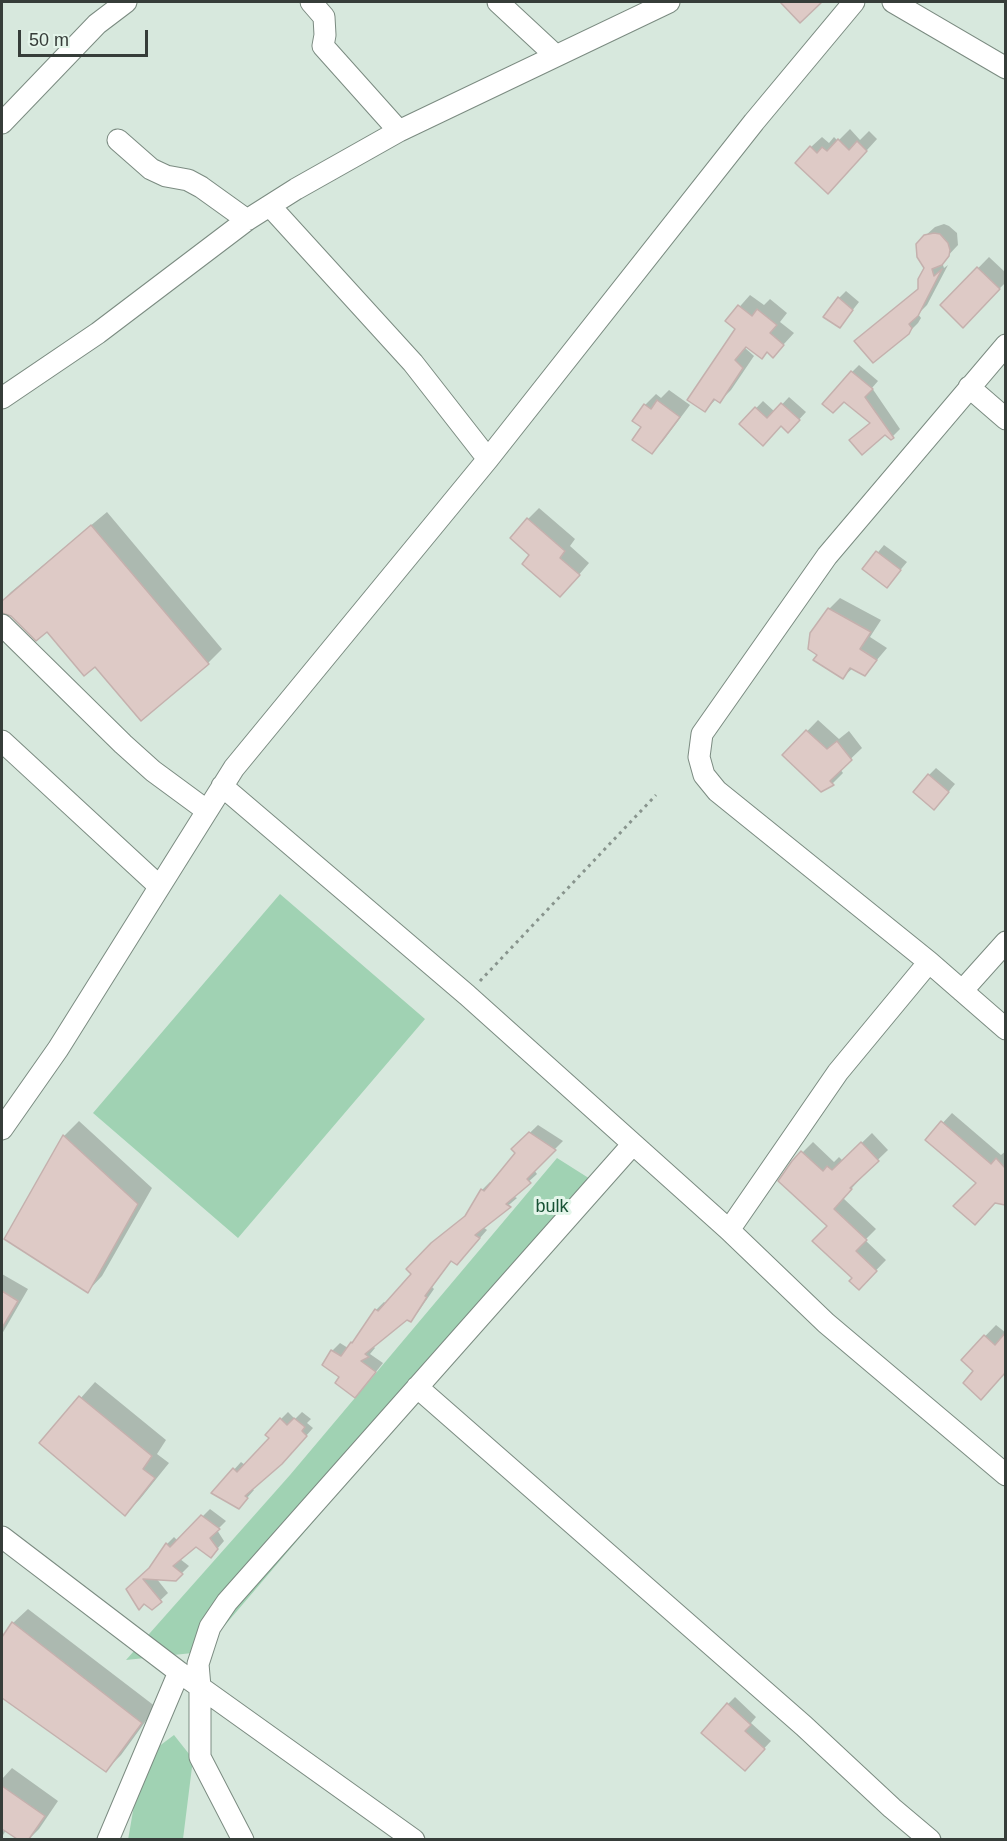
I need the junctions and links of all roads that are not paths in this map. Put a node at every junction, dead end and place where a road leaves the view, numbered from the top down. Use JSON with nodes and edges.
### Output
{"nodes":[{"id":1,"x":126,"y":2,"type":"edge"},
{"id":2,"x":310,"y":2,"type":"edge"},
{"id":3,"x":498,"y":2,"type":"edge"},
{"id":4,"x":669,"y":2,"type":"edge"},
{"id":5,"x":854,"y":2,"type":"edge"},
{"id":6,"x":893,"y":2,"type":"edge"},
{"id":7,"x":555,"y":56,"type":"junction"},
{"id":8,"x":1005,"y":68,"type":"edge"},
{"id":9,"x":2,"y":123,"type":"edge"},
{"id":10,"x":399,"y":131,"type":"junction"},
{"id":11,"x":118,"y":140,"type":"dead end"},
{"id":12,"x":270,"y":206,"type":"junction"},
{"id":13,"x":247,"y":220,"type":"junction"},
{"id":14,"x":1005,"y":345,"type":"edge"},
{"id":15,"x":969,"y":387,"type":"junction"},
{"id":16,"x":2,"y":398,"type":"edge"},
{"id":17,"x":1005,"y":419,"type":"edge"},
{"id":18,"x":488,"y":459,"type":"junction"},
{"id":19,"x":2,"y":625,"type":"edge"},
{"id":20,"x":2,"y":741,"type":"edge"},
{"id":21,"x":222,"y":786,"type":"junction"},
{"id":22,"x":206,"y":810,"type":"junction"},
{"id":23,"x":159,"y":886,"type":"junction"},
{"id":24,"x":1005,"y":942,"type":"edge"},
{"id":25,"x":929,"y":962,"type":"junction"},
{"id":26,"x":962,"y":991,"type":"junction"},
{"id":27,"x":1005,"y":1029,"type":"edge"},
{"id":28,"x":2,"y":1129,"type":"edge"},
{"id":29,"x":633,"y":1144,"type":"junction"},
{"id":30,"x":729,"y":1230,"type":"junction"},
{"id":31,"x":417,"y":1387,"type":"junction"},
{"id":32,"x":1005,"y":1475,"type":"edge"},
{"id":33,"x":2,"y":1537,"type":"edge"},
{"id":34,"x":179,"y":1672,"type":"junction"},
{"id":35,"x":200,"y":1687,"type":"junction"},
{"id":36,"x":108,"y":1839,"type":"edge"},
{"id":37,"x":243,"y":1839,"type":"edge"},
{"id":38,"x":414,"y":1839,"type":"edge"},
{"id":39,"x":930,"y":1839,"type":"edge"}],
"edges":[{"from":1,"to":9,"type":"street"},
{"from":2,"to":10,"type":"street"},
{"from":3,"to":7,"type":"street"},
{"from":4,"to":7,"type":"street"},
{"from":5,"to":18,"type":"street"},
{"from":6,"to":8,"type":"street"},
{"from":7,"to":10,"type":"street"},
{"from":10,"to":12,"type":"street"},
{"from":11,"to":13,"type":"street"},
{"from":12,"to":13,"type":"street"},
{"from":12,"to":18,"type":"street"},
{"from":13,"to":16,"type":"street"},
{"from":14,"to":15,"type":"street"},
{"from":15,"to":17,"type":"street"},
{"from":15,"to":25,"type":"street"},
{"from":18,"to":21,"type":"street"},
{"from":19,"to":22,"type":"street"},
{"from":20,"to":23,"type":"street"},
{"from":21,"to":22,"type":"street"},
{"from":21,"to":29,"type":"street"},
{"from":22,"to":23,"type":"street"},
{"from":23,"to":28,"type":"street"},
{"from":24,"to":26,"type":"street"},
{"from":25,"to":26,"type":"street"},
{"from":25,"to":30,"type":"street"},
{"from":26,"to":27,"type":"street"},
{"from":29,"to":30,"type":"street"},
{"from":29,"to":31,"type":"street"},
{"from":30,"to":32,"type":"street"},
{"from":31,"to":35,"type":"street"},
{"from":31,"to":39,"type":"street"},
{"from":33,"to":34,"type":"street"},
{"from":34,"to":35,"type":"street"},
{"from":34,"to":36,"type":"street"},
{"from":35,"to":37,"type":"street"},
{"from":35,"to":38,"type":"street"}]}
